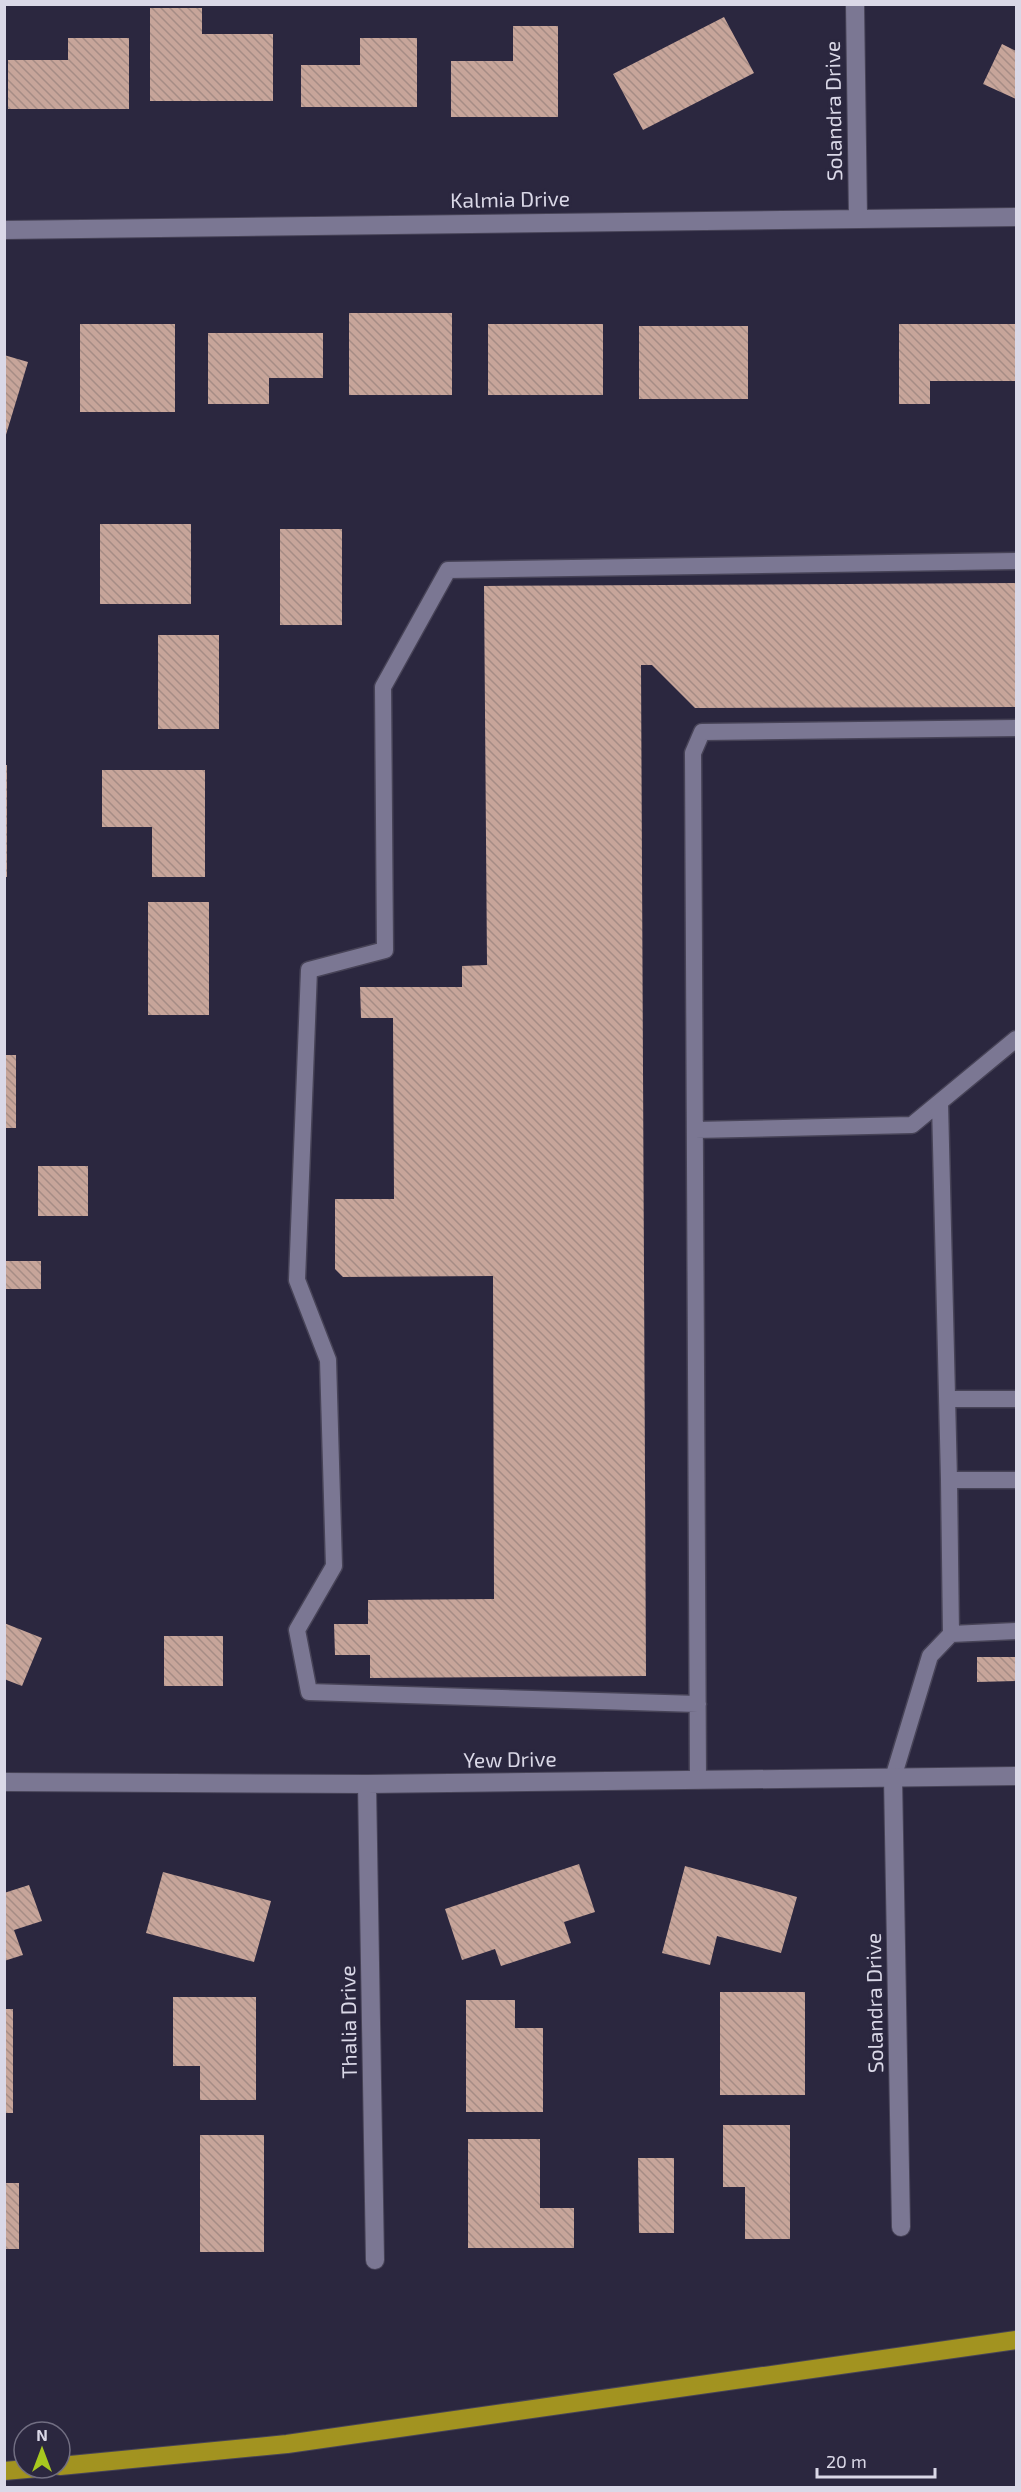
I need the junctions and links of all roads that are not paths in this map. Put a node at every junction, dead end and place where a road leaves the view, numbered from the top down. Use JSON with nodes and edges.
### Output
{"nodes":[{"id":1,"x":855,"y":4,"type":"edge"},
{"id":2,"x":1017,"y":217,"type":"edge"},
{"id":3,"x":858,"y":218,"type":"junction"},
{"id":4,"x":4,"y":230,"type":"edge"},
{"id":5,"x":1017,"y":561,"type":"edge"},
{"id":6,"x":1017,"y":728,"type":"edge"},
{"id":7,"x":1017,"y":1039,"type":"edge"},
{"id":8,"x":940,"y":1103,"type":"junction"},
{"id":9,"x":695,"y":1130,"type":"junction"},
{"id":10,"x":948,"y":1399,"type":"junction"},
{"id":11,"x":1017,"y":1399,"type":"edge"},
{"id":12,"x":1017,"y":1479,"type":"edge"},
{"id":13,"x":950,"y":1480,"type":"junction"},
{"id":14,"x":1017,"y":1631,"type":"edge"},
{"id":15,"x":951,"y":1634,"type":"junction"},
{"id":16,"x":698,"y":1704,"type":"junction"},
{"id":17,"x":1017,"y":1776,"type":"edge"},
{"id":18,"x":893,"y":1778,"type":"junction"},
{"id":19,"x":698,"y":1780,"type":"junction"},
{"id":20,"x":4,"y":1782,"type":"edge"},
{"id":21,"x":367,"y":1784,"type":"junction"},
{"id":22,"x":901,"y":2227,"type":"dead end"},
{"id":23,"x":375,"y":2260,"type":"dead end"},
{"id":24,"x":1017,"y":2340,"type":"edge"},
{"id":25,"x":72,"y":2465,"type":"edge"}],
"edges":[{"from":1,"to":3,"type":"street","name":"Solandra Drive"},
{"from":2,"to":3,"type":"street","name":"Kalmia Drive"},
{"from":3,"to":4,"type":"street","name":"Kalmia Drive"},
{"from":5,"to":16,"type":"lane"},
{"from":6,"to":9,"type":"lane"},
{"from":7,"to":8,"type":"lane"},
{"from":8,"to":9,"type":"lane"},
{"from":8,"to":10,"type":"lane"},
{"from":9,"to":16,"type":"lane"},
{"from":10,"to":11,"type":"lane"},
{"from":10,"to":13,"type":"lane"},
{"from":12,"to":13,"type":"lane"},
{"from":13,"to":15,"type":"lane"},
{"from":14,"to":15,"type":"lane"},
{"from":15,"to":18,"type":"lane"},
{"from":16,"to":19,"type":"lane"},
{"from":17,"to":18,"type":"street","name":"Yew Drive"},
{"from":18,"to":19,"type":"street","name":"Yew Drive"},
{"from":18,"to":22,"type":"street","name":"Solandra Drive"},
{"from":19,"to":21,"type":"street","name":"Yew Drive"},
{"from":20,"to":21,"type":"street","name":"Yew Drive"},
{"from":21,"to":23,"type":"street","name":"Thalia Drive"},
{"from":24,"to":25,"type":"highway"}]}
